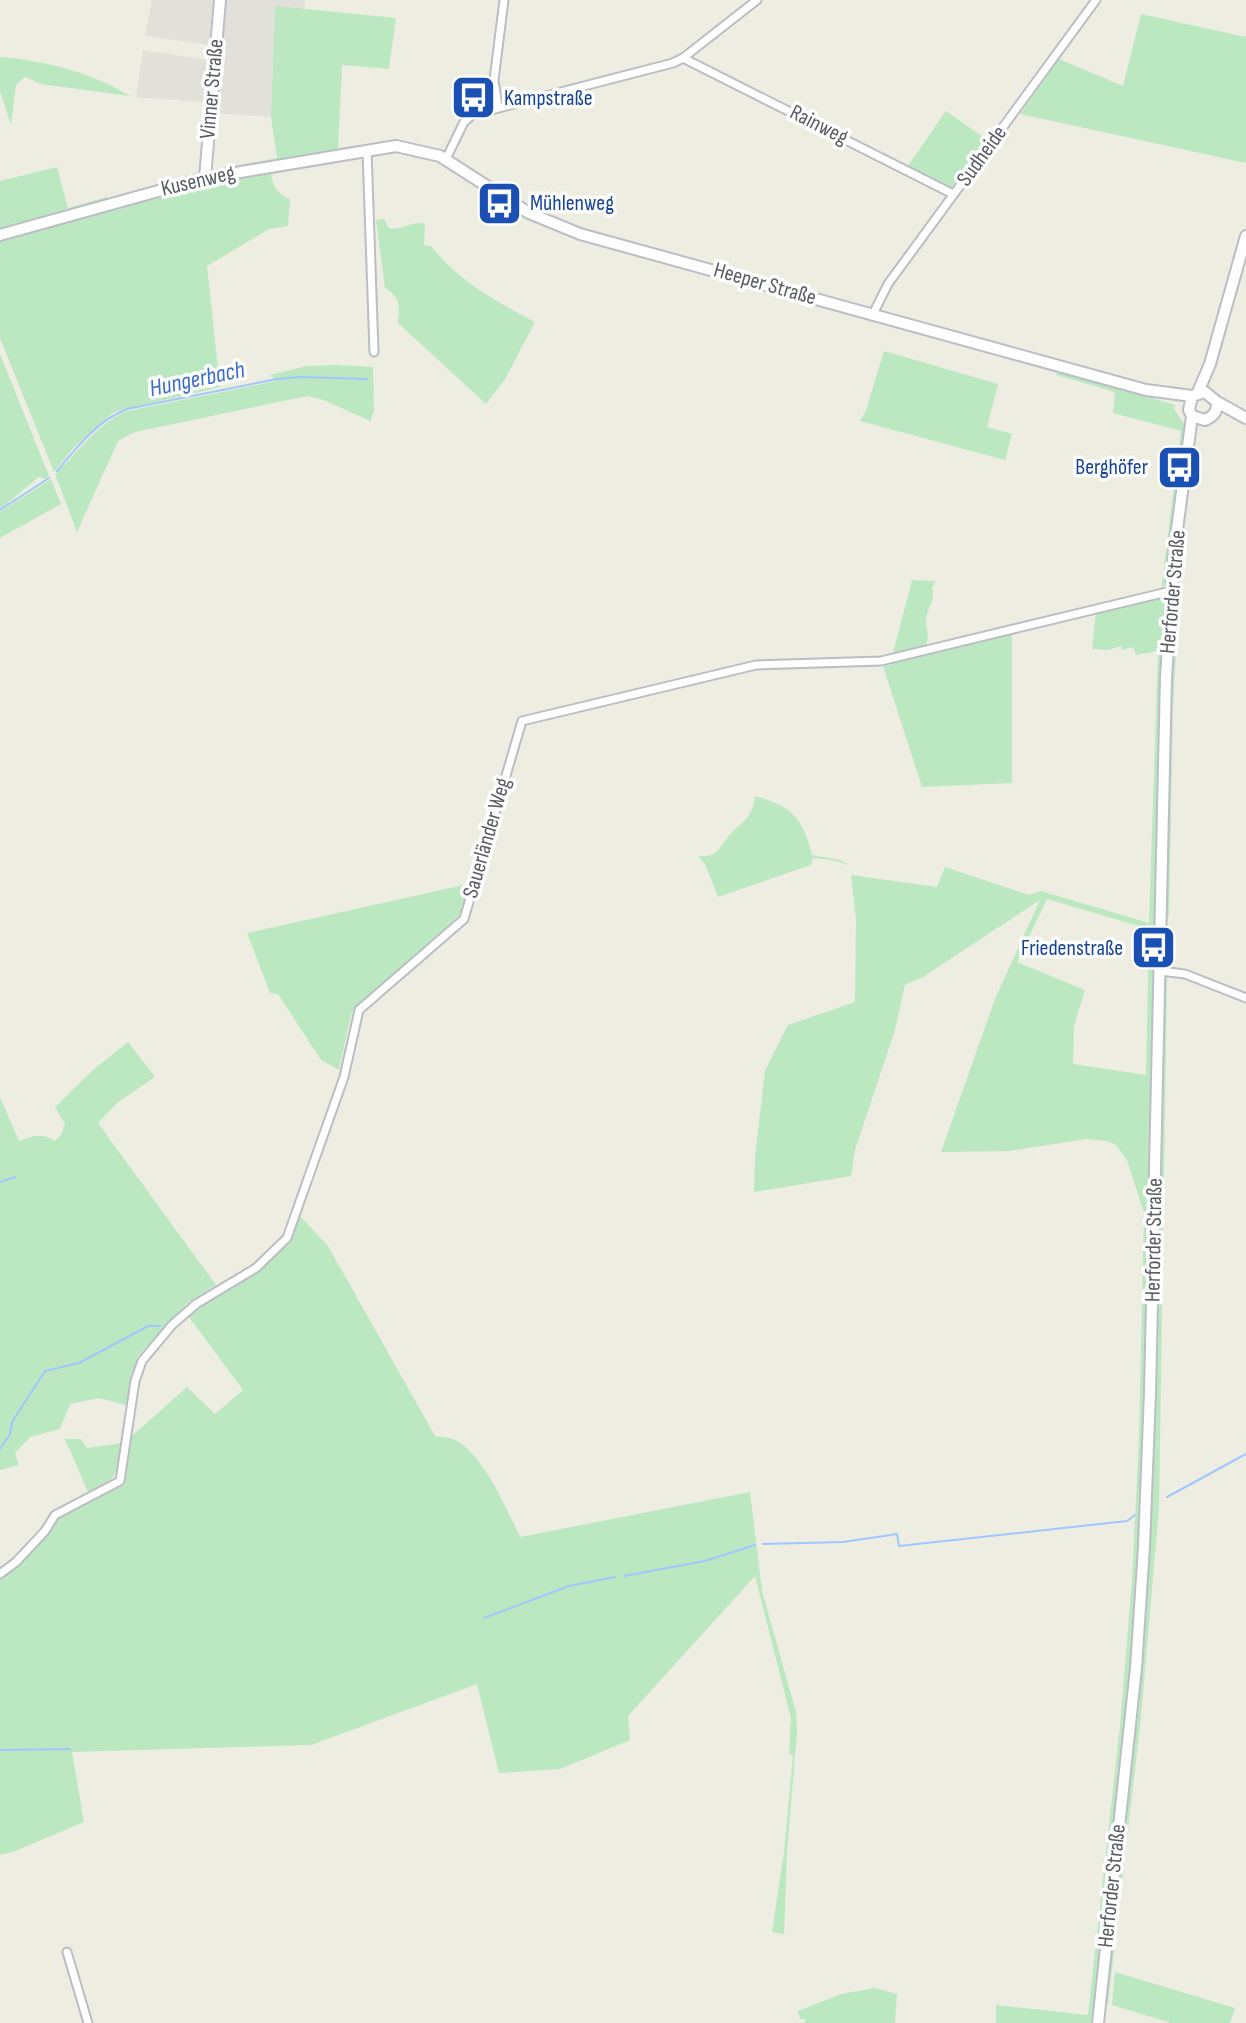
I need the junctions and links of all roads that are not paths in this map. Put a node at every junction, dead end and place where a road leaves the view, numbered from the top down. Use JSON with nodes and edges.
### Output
{"nodes":[{"id":1,"x":220,"y":0,"type":"edge"},
{"id":2,"x":504,"y":0,"type":"edge"},
{"id":3,"x":757,"y":0,"type":"edge"},
{"id":4,"x":1096,"y":0,"type":"edge"},
{"id":5,"x":683,"y":58,"type":"junction"},
{"id":6,"x":498,"y":107,"type":"junction"},
{"id":7,"x":399,"y":146,"type":"joint"},
{"id":8,"x":367,"y":150,"type":"junction"},
{"id":9,"x":446,"y":159,"type":"junction"},
{"id":10,"x":205,"y":178,"type":"junction"},
{"id":11,"x":953,"y":194,"type":"junction"},
{"id":12,"x":0,"y":235,"type":"edge"},
{"id":13,"x":1246,"y":236,"type":"edge"},
{"id":14,"x":873,"y":314,"type":"junction"},
{"id":15,"x":374,"y":352,"type":"dead end"},
{"id":16,"x":1210,"y":364,"type":"junction"},
{"id":17,"x":1146,"y":390,"type":"junction"},
{"id":18,"x":1195,"y":394,"type":"junction"},
{"id":19,"x":1214,"y":398,"type":"junction"},
{"id":20,"x":1191,"y":413,"type":"junction"},
{"id":21,"x":1209,"y":418,"type":"junction"},
{"id":22,"x":1246,"y":418,"type":"edge"},
{"id":23,"x":1189,"y":456,"type":"junction"},
{"id":24,"x":1171,"y":591,"type":"junction"},
{"id":25,"x":1160,"y":971,"type":"junction"},
{"id":26,"x":1246,"y":998,"type":"edge"},
{"id":27,"x":0,"y":1574,"type":"edge"},
{"id":28,"x":67,"y":1952,"type":"dead end"},
{"id":29,"x":88,"y":2023,"type":"edge"},
{"id":30,"x":1098,"y":2023,"type":"edge"}],
"edges":[{"from":1,"to":10,"type":"street","name":"Vinner Straße"},
{"from":2,"to":6,"type":"street"},
{"from":3,"to":5,"type":"street"},
{"from":4,"to":11,"type":"street","name":"Sudheide"},
{"from":5,"to":6,"type":"street"},
{"from":5,"to":11,"type":"street","name":"Rainweg"},
{"from":6,"to":9,"type":"street"},
{"from":7,"to":8,"type":"street","name":"Kusenweg"},
{"from":7,"to":9,"type":"street","name":"Heeper Straße"},
{"from":8,"to":10,"type":"street","name":"Kusenweg"},
{"from":8,"to":15,"type":"street"},
{"from":9,"to":14,"type":"street","name":"Heeper Straße"},
{"from":10,"to":12,"type":"street","name":"Kusenweg"},
{"from":11,"to":14,"type":"street","name":"Sudheide"},
{"from":13,"to":16,"type":"street"},
{"from":14,"to":17,"type":"street","name":"Heeper Straße"},
{"from":16,"to":18,"type":"street","name":"Herforder Straße"},
{"from":16,"to":19,"type":"street","name":"Herforder Straße"},
{"from":17,"to":18,"type":"street","name":"Heeper Straße"},
{"from":17,"to":20,"type":"street","name":"Heeper Straße"},
{"from":18,"to":19,"type":"street","name":"Heeper Straße"},
{"from":18,"to":20,"type":"street","name":"Herforder Straße"},
{"from":19,"to":21,"type":"street","name":"Herforder Straße"},
{"from":19,"to":22,"type":"street"},
{"from":20,"to":21,"type":"street","name":"Heeper Straße"},
{"from":20,"to":23,"type":"street","name":"Herforder Straße"},
{"from":21,"to":22,"type":"street"},
{"from":21,"to":23,"type":"street","name":"Herforder Straße"},
{"from":23,"to":24,"type":"street","name":"Herforder Straße"},
{"from":24,"to":25,"type":"street","name":"Herforder Straße"},
{"from":24,"to":27,"type":"street","name":"Sauerländer Weg"},
{"from":25,"to":26,"type":"street"},
{"from":25,"to":30,"type":"street","name":"Herforder Straße"},
{"from":28,"to":29,"type":"street"}]}
